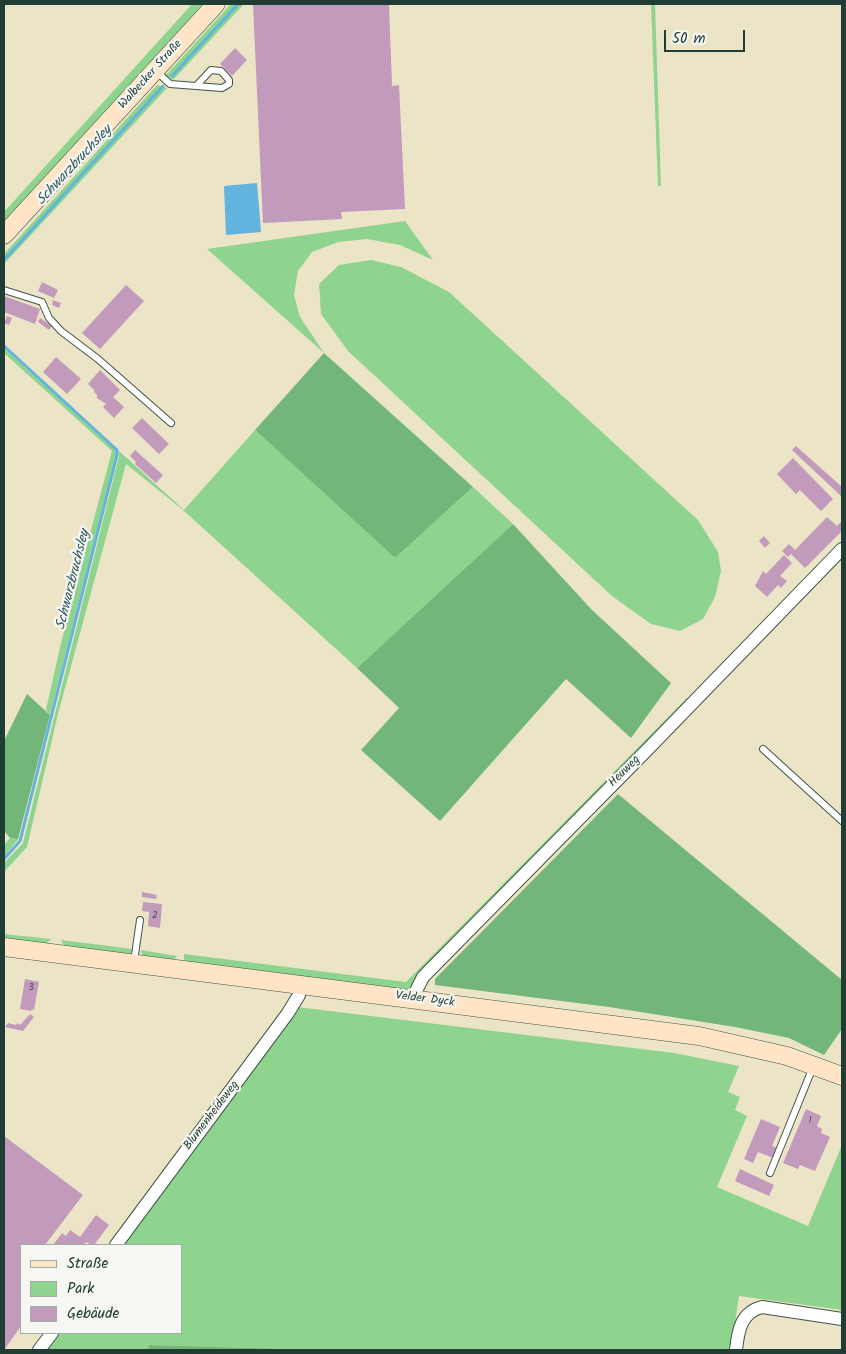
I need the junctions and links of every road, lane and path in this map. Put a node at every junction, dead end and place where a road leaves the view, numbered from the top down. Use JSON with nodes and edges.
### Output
{"nodes":[{"id":1,"x":216,"y":4,"type":"edge"},
{"id":2,"x":155,"y":70,"type":"junction"},
{"id":3,"x":197,"y":85,"type":"junction"},
{"id":4,"x":4,"y":235,"type":"edge"},
{"id":5,"x":4,"y":290,"type":"edge"},
{"id":6,"x":171,"y":422,"type":"dead end"},
{"id":7,"x":842,"y":548,"type":"edge"},
{"id":8,"x":763,"y":748,"type":"dead end"},
{"id":9,"x":842,"y":821,"type":"edge"},
{"id":10,"x":140,"y":920,"type":"dead end"},
{"id":11,"x":4,"y":947,"type":"edge"},
{"id":12,"x":134,"y":964,"type":"junction"},
{"id":13,"x":301,"y":984,"type":"junction"},
{"id":14,"x":412,"y":998,"type":"junction"},
{"id":15,"x":814,"y":1065,"type":"junction"},
{"id":16,"x":842,"y":1076,"type":"edge"},
{"id":17,"x":770,"y":1172,"type":"dead end"},
{"id":18,"x":117,"y":1244,"type":"edge"},
{"id":19,"x":842,"y":1319,"type":"edge"},
{"id":20,"x":51,"y":1334,"type":"edge"},
{"id":21,"x":39,"y":1350,"type":"edge"},
{"id":22,"x":736,"y":1350,"type":"edge"}],
"edges":[{"from":1,"to":2,"type":"main road","name":"Walbecker Straße"},
{"from":2,"to":3,"type":"lane"},
{"from":2,"to":4,"type":"main road","name":"Walbecker Straße"},
{"from":3,"to":3,"type":"lane"},
{"from":5,"to":6,"type":"lane"},
{"from":7,"to":14,"type":"street","name":"Heuweg"},
{"from":8,"to":9,"type":"lane"},
{"from":10,"to":12,"type":"lane"},
{"from":11,"to":12,"type":"main road","name":"Velder Dyck"},
{"from":12,"to":13,"type":"main road","name":"Velder Dyck"},
{"from":13,"to":14,"type":"main road","name":"Velder Dyck"},
{"from":13,"to":18,"type":"street","name":"Blumenheideweg"},
{"from":14,"to":15,"type":"main road","name":"Velder Dyck"},
{"from":15,"to":16,"type":"main road","name":"Velder Dyck"},
{"from":15,"to":17,"type":"lane"},
{"from":19,"to":22,"type":"street"},
{"from":20,"to":21,"type":"street"}]}
